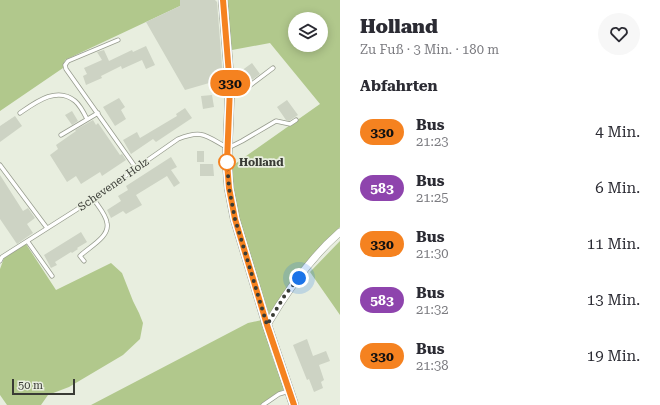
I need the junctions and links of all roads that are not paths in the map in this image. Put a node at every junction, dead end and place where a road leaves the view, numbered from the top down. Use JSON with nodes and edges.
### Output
{"nodes":[{"id":1,"x":223,"y":0,"type":"edge"},
{"id":2,"x":118,"y":40,"type":"dead end"},
{"id":3,"x":273,"y":68,"type":"dead end"},
{"id":4,"x":229,"y":98,"type":"junction"},
{"id":5,"x":20,"y":113,"type":"dead end"},
{"id":6,"x":98,"y":113,"type":"junction"},
{"id":7,"x":87,"y":119,"type":"junction"},
{"id":8,"x":296,"y":120,"type":"dead end"},
{"id":9,"x":61,"y":135,"type":"dead end"},
{"id":10,"x":228,"y":148,"type":"junction"},
{"id":11,"x":0,"y":165,"type":"edge"},
{"id":12,"x":136,"y":168,"type":"junction"},
{"id":13,"x":92,"y":198,"type":"junction"},
{"id":14,"x":47,"y":228,"type":"junction"},
{"id":15,"x":340,"y":232,"type":"edge"},
{"id":16,"x":28,"y":242,"type":"junction"},
{"id":17,"x":1,"y":259,"type":"edge"},
{"id":18,"x":84,"y":261,"type":"dead end"},
{"id":19,"x":52,"y":276,"type":"dead end"},
{"id":20,"x":267,"y":325,"type":"junction"},
{"id":21,"x":290,"y":391,"type":"junction"},
{"id":22,"x":263,"y":405,"type":"edge"},
{"id":23,"x":294,"y":405,"type":"edge"}],
"edges":[{"from":1,"to":4,"type":"main road"},
{"from":2,"to":6,"type":"lane"},
{"from":3,"to":4,"type":"lane"},
{"from":4,"to":10,"type":"main road"},
{"from":5,"to":7,"type":"lane"},
{"from":6,"to":7,"type":"lane"},
{"from":6,"to":12,"type":"lane"},
{"from":7,"to":9,"type":"lane"},
{"from":8,"to":10,"type":"lane"},
{"from":10,"to":12,"type":"lane","name":"Schevener Holz"},
{"from":10,"to":20,"type":"main road"},
{"from":11,"to":14,"type":"lane"},
{"from":12,"to":13,"type":"lane","name":"Schevener Holz"},
{"from":13,"to":14,"type":"lane","name":"Schevener Holz"},
{"from":13,"to":18,"type":"lane"},
{"from":14,"to":16,"type":"lane","name":"Schevener Holz"},
{"from":15,"to":20,"type":"street"},
{"from":16,"to":17,"type":"lane","name":"Schevener Holz"},
{"from":16,"to":19,"type":"lane"},
{"from":20,"to":21,"type":"main road"},
{"from":21,"to":22,"type":"lane"},
{"from":21,"to":23,"type":"main road"}]}
